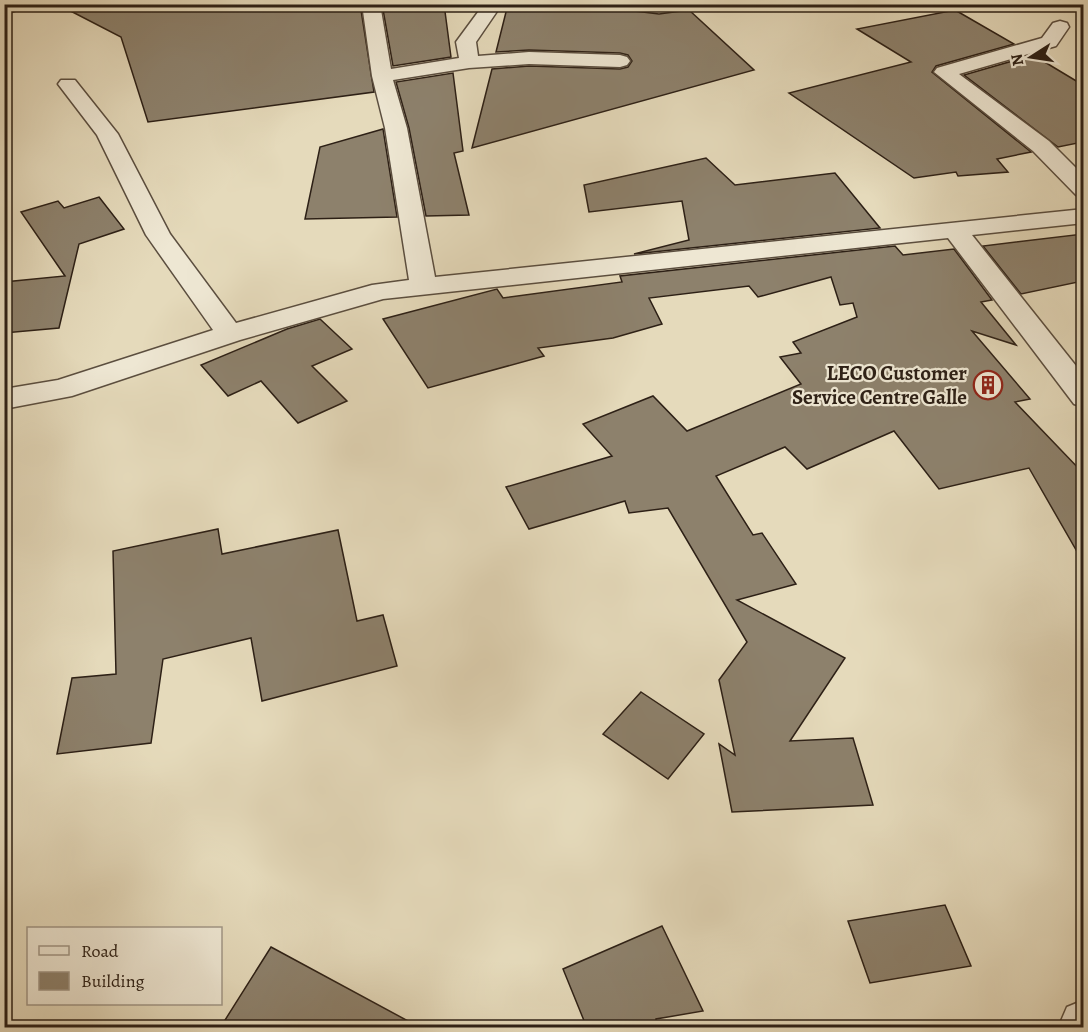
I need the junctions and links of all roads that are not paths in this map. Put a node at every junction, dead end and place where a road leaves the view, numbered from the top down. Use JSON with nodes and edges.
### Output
{"nodes":[{"id":1,"x":18,"y":4,"type":"edge"},
{"id":2,"x":371,"y":4,"type":"edge"},
{"id":3,"x":493,"y":4,"type":"edge"},
{"id":4,"x":4,"y":9,"type":"edge"},
{"id":5,"x":1060,"y":27,"type":"dead end"},
{"id":6,"x":620,"y":61,"type":"dead end"},
{"id":7,"x":469,"y":62,"type":"junction"},
{"id":8,"x":382,"y":76,"type":"junction"},
{"id":9,"x":68,"y":84,"type":"dead end"},
{"id":10,"x":1083,"y":190,"type":"edge"},
{"id":11,"x":1083,"y":216,"type":"edge"},
{"id":12,"x":955,"y":230,"type":"junction"},
{"id":13,"x":423,"y":286,"type":"junction"},
{"id":14,"x":230,"y":334,"type":"junction"},
{"id":15,"x":1083,"y":397,"type":"edge"},
{"id":16,"x":4,"y":399,"type":"edge"}],
"edges":[{"from":1,"to":4,"type":"street"},
{"from":2,"to":8,"type":"street"},
{"from":3,"to":7,"type":"street"},
{"from":5,"to":10,"type":"street"},
{"from":6,"to":7,"type":"street"},
{"from":7,"to":8,"type":"street"},
{"from":8,"to":13,"type":"street"},
{"from":9,"to":14,"type":"street"},
{"from":11,"to":12,"type":"street"},
{"from":12,"to":13,"type":"street"},
{"from":12,"to":15,"type":"street"},
{"from":13,"to":14,"type":"street"},
{"from":14,"to":16,"type":"street"}]}
